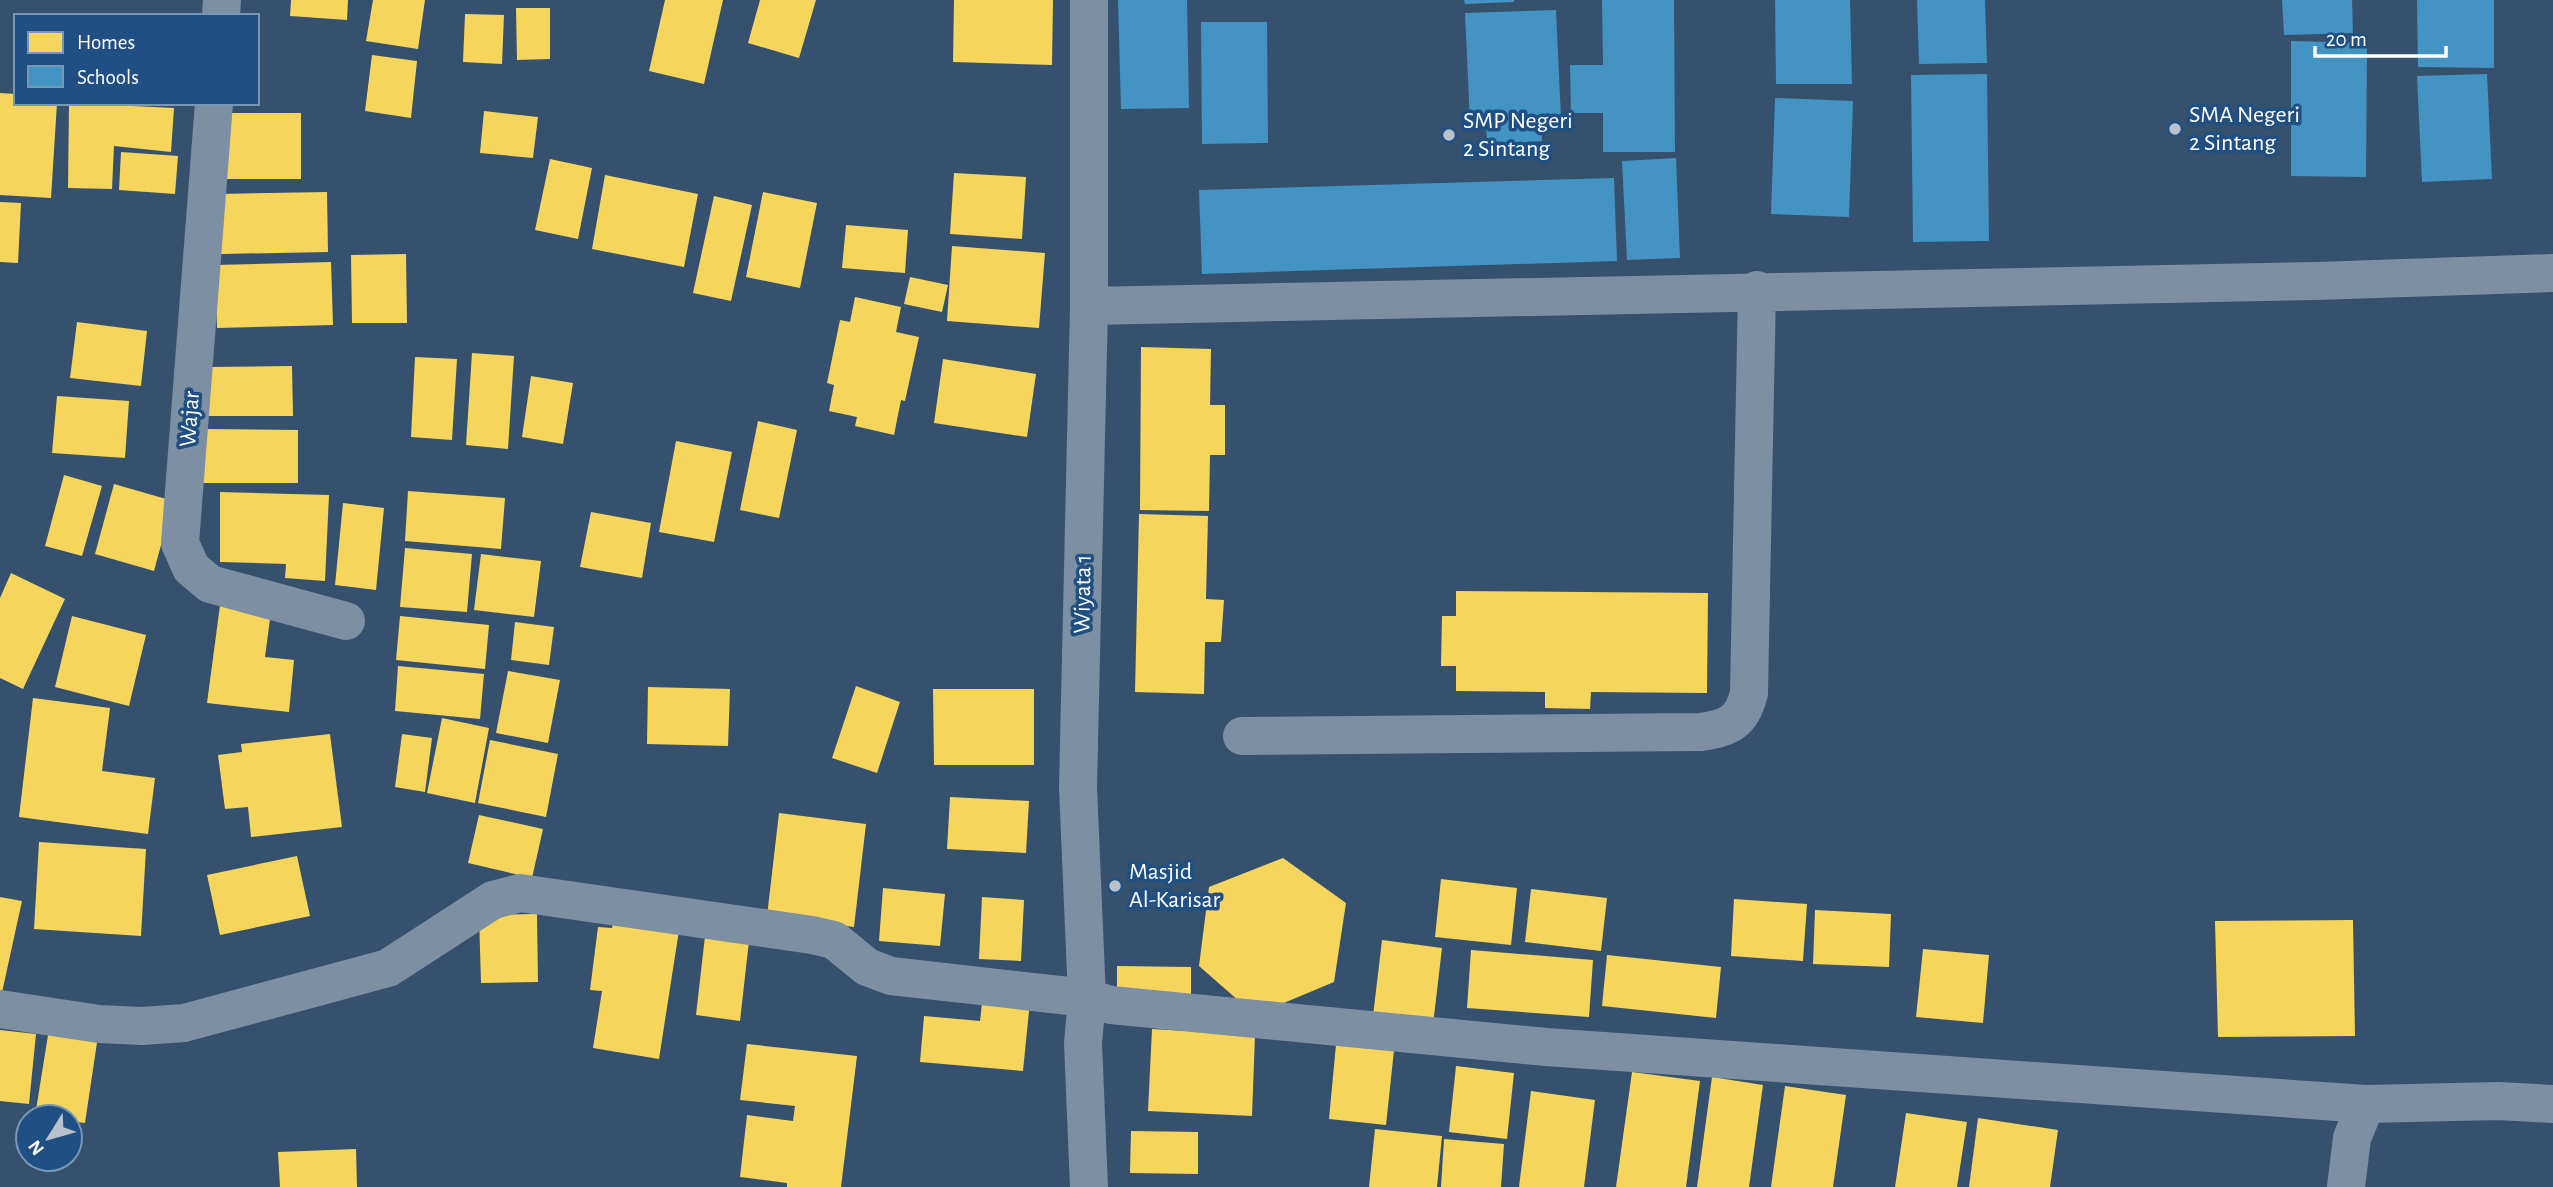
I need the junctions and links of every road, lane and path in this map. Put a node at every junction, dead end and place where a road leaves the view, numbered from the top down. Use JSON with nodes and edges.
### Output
{"nodes":[{"id":1,"x":1089,"y":0,"type":"edge"},
{"id":2,"x":214,"y":105,"type":"edge"},
{"id":3,"x":2553,"y":273,"type":"edge"},
{"id":4,"x":1757,"y":290,"type":"junction"},
{"id":5,"x":1089,"y":306,"type":"junction"},
{"id":6,"x":346,"y":621,"type":"dead end"},
{"id":7,"x":1242,"y":736,"type":"dead end"},
{"id":8,"x":1087,"y":998,"type":"junction"},
{"id":9,"x":0,"y":1009,"type":"edge"},
{"id":10,"x":2366,"y":1104,"type":"junction"},
{"id":11,"x":2553,"y":1104,"type":"edge"},
{"id":12,"x":1089,"y":1187,"type":"edge"},
{"id":13,"x":2346,"y":1187,"type":"edge"}],
"edges":[{"from":1,"to":5,"type":"street","name":"Wiyata 1"},
{"from":2,"to":6,"type":"street","name":"Wajar"},
{"from":3,"to":4,"type":"street"},
{"from":4,"to":5,"type":"street"},
{"from":4,"to":7,"type":"street"},
{"from":5,"to":8,"type":"street","name":"Wiyata 1"},
{"from":8,"to":9,"type":"street"},
{"from":8,"to":10,"type":"street"},
{"from":8,"to":12,"type":"street","name":"Wiyata 1"},
{"from":10,"to":11,"type":"street"},
{"from":10,"to":13,"type":"street"}]}
